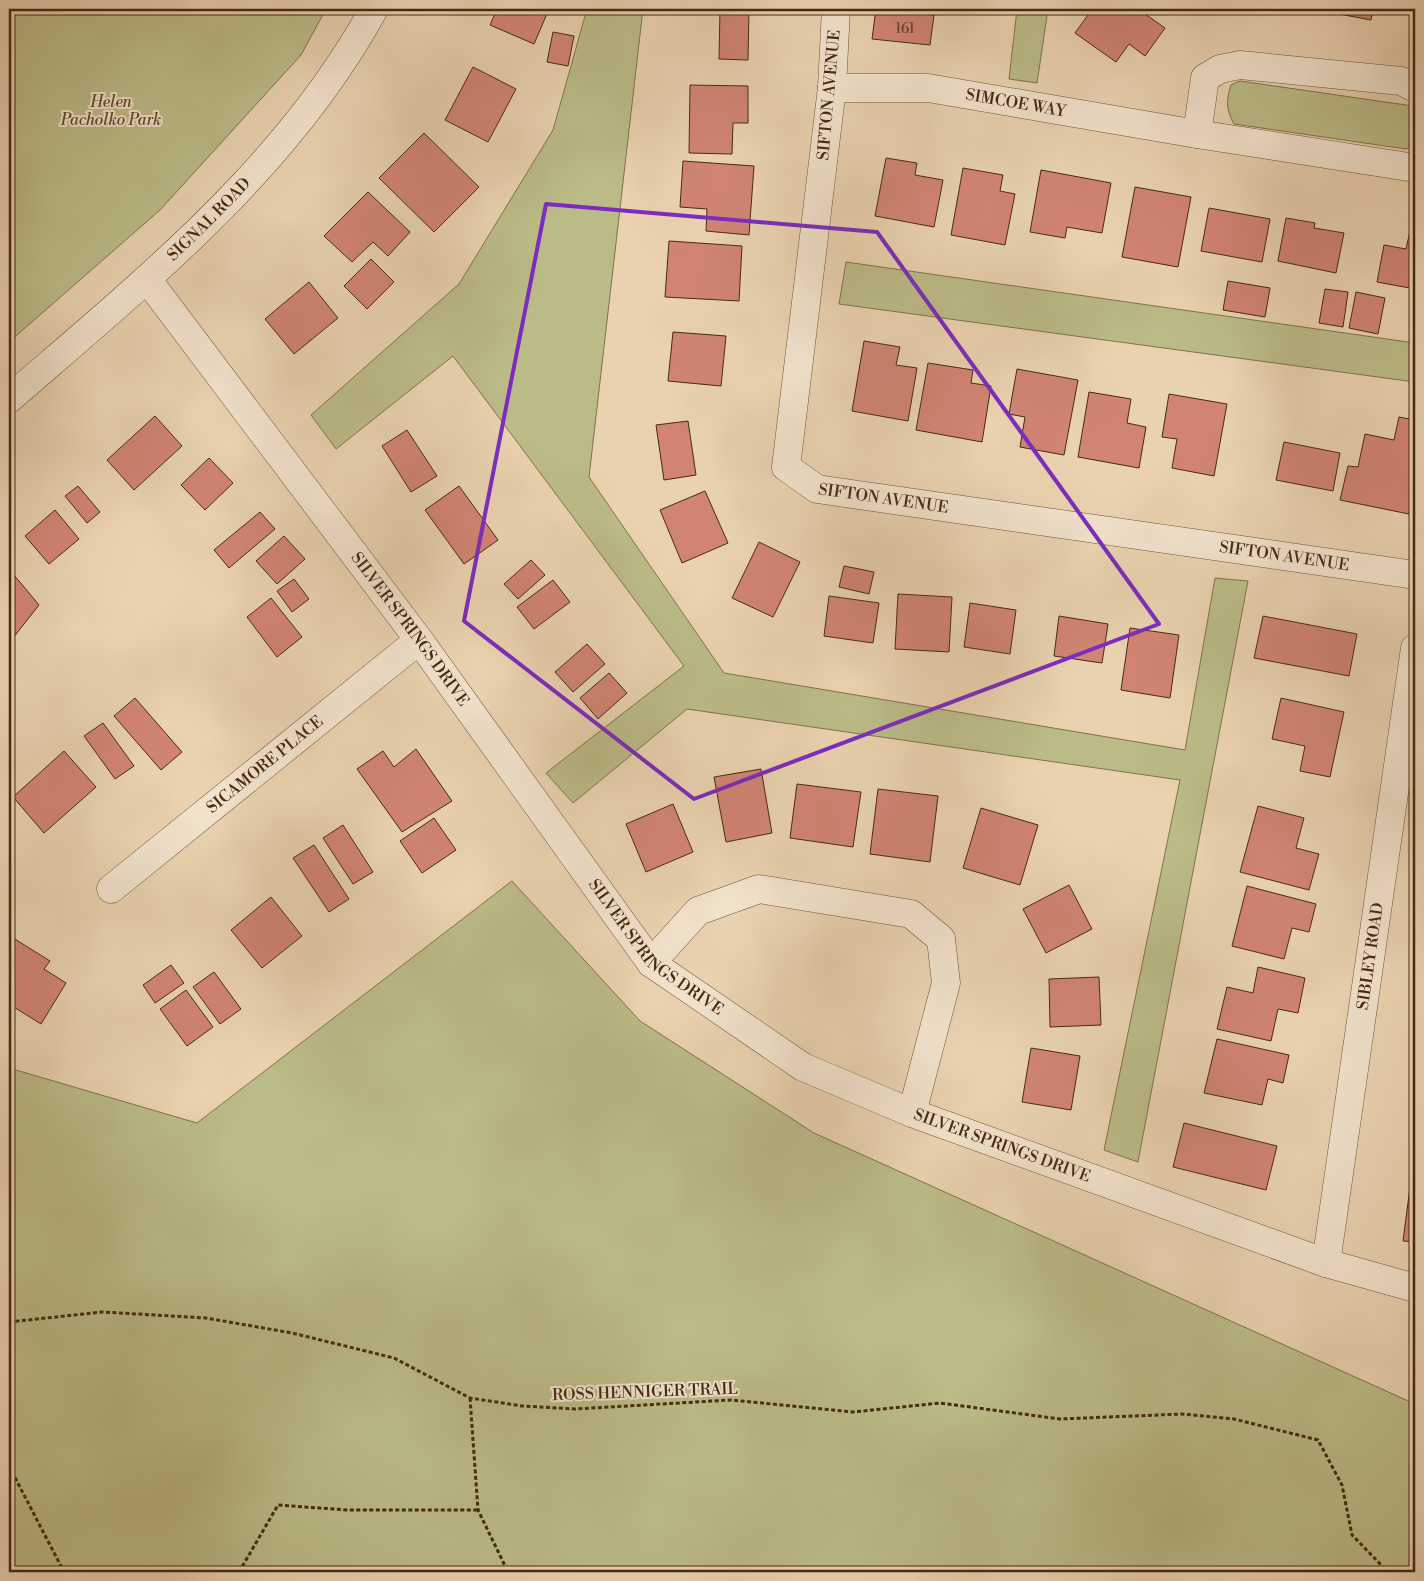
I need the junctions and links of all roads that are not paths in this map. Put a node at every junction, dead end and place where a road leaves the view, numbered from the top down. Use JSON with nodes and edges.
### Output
{"nodes":[{"id":1,"x":374,"y":9,"type":"edge"},
{"id":2,"x":836,"y":9,"type":"edge"},
{"id":3,"x":832,"y":88,"type":"junction"},
{"id":4,"x":1415,"y":88,"type":"edge"},
{"id":5,"x":1197,"y":134,"type":"junction"},
{"id":6,"x":1415,"y":168,"type":"edge"},
{"id":7,"x":147,"y":279,"type":"junction"},
{"id":8,"x":9,"y":399,"type":"edge"},
{"id":9,"x":1415,"y":575,"type":"edge"},
{"id":10,"x":418,"y":640,"type":"junction"},
{"id":11,"x":1415,"y":648,"type":"edge"},
{"id":12,"x":111,"y":889,"type":"dead end"},
{"id":13,"x":651,"y":963,"type":"junction"},
{"id":14,"x":912,"y":1114,"type":"junction"},
{"id":15,"x":1326,"y":1263,"type":"junction"},
{"id":16,"x":1415,"y":1288,"type":"edge"}],
"edges":[{"from":1,"to":7,"type":"street","name":"SIGNAL ROAD"},
{"from":2,"to":3,"type":"street","name":"SIFTON AVENUE"},
{"from":3,"to":5,"type":"street","name":"SIMCOE WAY"},
{"from":3,"to":9,"type":"street","name":"SIFTON AVENUE"},
{"from":4,"to":5,"type":"street"},
{"from":5,"to":6,"type":"street","name":"SIMCOE WAY"},
{"from":7,"to":8,"type":"street","name":"SIGNAL ROAD"},
{"from":7,"to":10,"type":"street","name":"SILVER SPRINGS DRIVE"},
{"from":10,"to":12,"type":"street","name":"SICAMORE PLACE"},
{"from":10,"to":13,"type":"street","name":"SILVER SPRINGS DRIVE"},
{"from":11,"to":15,"type":"street","name":"SIBLEY ROAD"},
{"from":13,"to":14,"type":"street","name":"SILVER SPRINGS DRIVE"},
{"from":13,"to":14,"type":"street"},
{"from":14,"to":15,"type":"street","name":"SILVER SPRINGS DRIVE"},
{"from":15,"to":16,"type":"street","name":"SILVER SPRINGS DRIVE"}]}
